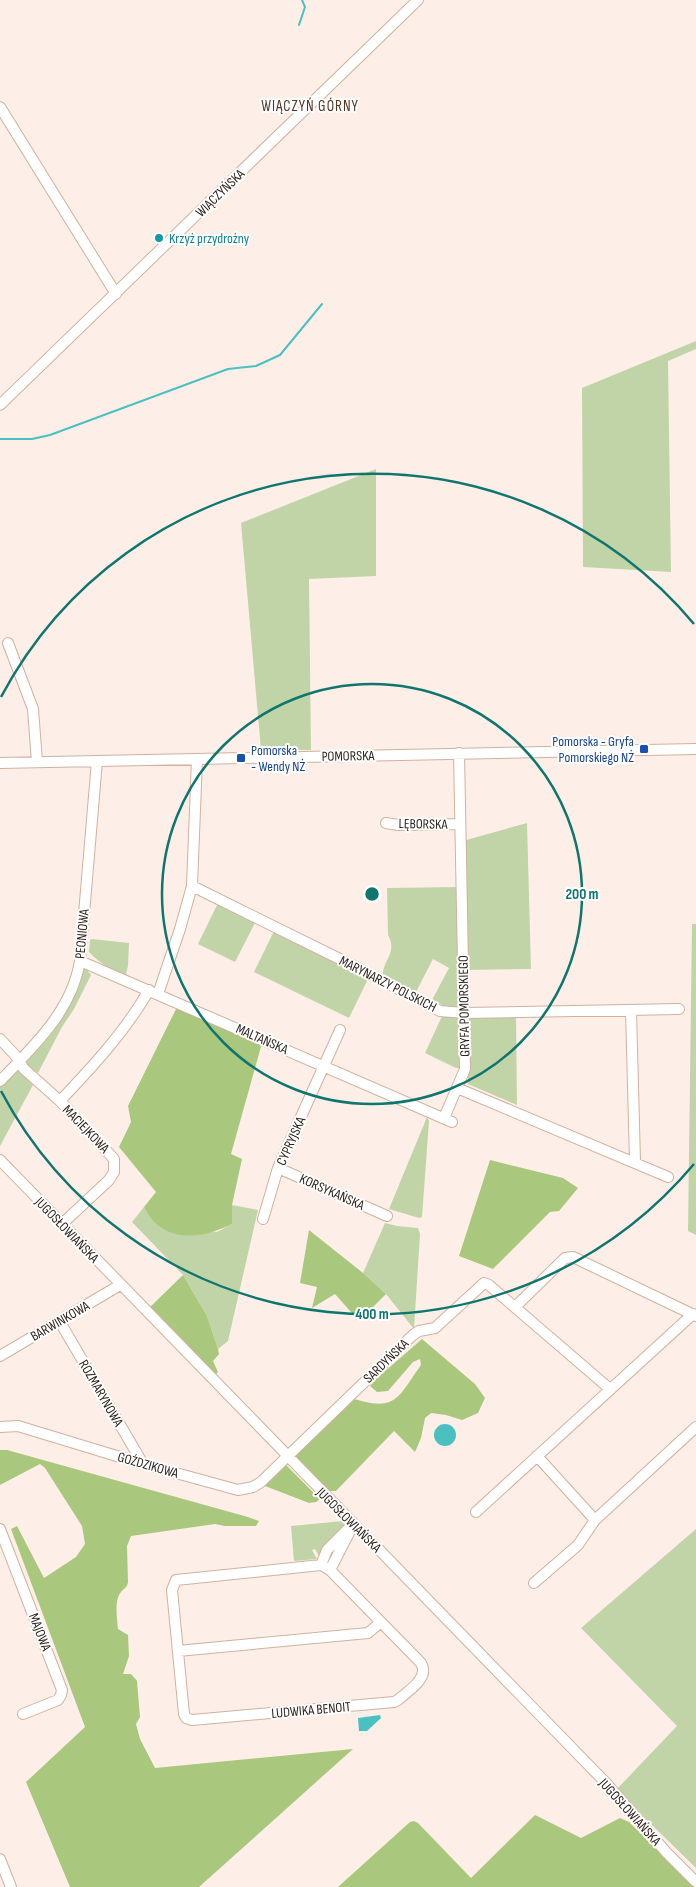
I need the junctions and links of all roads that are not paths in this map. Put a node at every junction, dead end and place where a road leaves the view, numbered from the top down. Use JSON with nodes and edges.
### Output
{"nodes":[{"id":1,"x":418,"y":0,"type":"edge"},
{"id":2,"x":0,"y":107,"type":"edge"},
{"id":3,"x":116,"y":294,"type":"junction"},
{"id":4,"x":0,"y":405,"type":"edge"},
{"id":5,"x":8,"y":642,"type":"dead end"},
{"id":6,"x":696,"y":748,"type":"edge"},
{"id":7,"x":459,"y":753,"type":"junction"},
{"id":8,"x":197,"y":759,"type":"junction"},
{"id":9,"x":97,"y":761,"type":"junction"},
{"id":10,"x":37,"y":762,"type":"junction"},
{"id":11,"x":0,"y":763,"type":"edge"},
{"id":12,"x":386,"y":823,"type":"dead end"},
{"id":13,"x":460,"y":824,"type":"junction"},
{"id":14,"x":192,"y":886,"type":"junction"},
{"id":15,"x":80,"y":961,"type":"junction"},
{"id":16,"x":154,"y":992,"type":"junction"},
{"id":17,"x":679,"y":1009,"type":"dead end"},
{"id":18,"x":631,"y":1010,"type":"junction"},
{"id":19,"x":464,"y":1013,"type":"junction"},
{"id":20,"x":340,"y":1030,"type":"dead end"},
{"id":21,"x":0,"y":1039,"type":"edge"},
{"id":22,"x":19,"y":1061,"type":"junction"},
{"id":23,"x":324,"y":1066,"type":"junction"},
{"id":24,"x":0,"y":1081,"type":"edge"},
{"id":25,"x":457,"y":1088,"type":"junction"},
{"id":26,"x":60,"y":1101,"type":"junction"},
{"id":27,"x":0,"y":1160,"type":"edge"},
{"id":28,"x":635,"y":1162,"type":"junction"},
{"id":29,"x":278,"y":1168,"type":"junction"},
{"id":30,"x":668,"y":1177,"type":"dead end"},
{"id":31,"x":387,"y":1216,"type":"dead end"},
{"id":32,"x":263,"y":1218,"type":"dead end"},
{"id":33,"x":62,"y":1224,"type":"junction"},
{"id":34,"x":120,"y":1285,"type":"junction"},
{"id":35,"x":516,"y":1307,"type":"junction"},
{"id":36,"x":694,"y":1315,"type":"edge"},
{"id":37,"x":60,"y":1322,"type":"junction"},
{"id":38,"x":0,"y":1356,"type":"edge"},
{"id":39,"x":610,"y":1389,"type":"junction"},
{"id":40,"x":0,"y":1427,"type":"edge"},
{"id":41,"x":696,"y":1427,"type":"edge"},
{"id":42,"x":287,"y":1456,"type":"junction"},
{"id":43,"x":537,"y":1456,"type":"junction"},
{"id":44,"x":143,"y":1464,"type":"junction"},
{"id":45,"x":476,"y":1512,"type":"dead end"},
{"id":46,"x":595,"y":1520,"type":"junction"},
{"id":47,"x":353,"y":1524,"type":"junction"},
{"id":48,"x":0,"y":1529,"type":"edge"},
{"id":49,"x":326,"y":1567,"type":"junction"},
{"id":50,"x":534,"y":1583,"type":"dead end"},
{"id":51,"x":381,"y":1622,"type":"junction"},
{"id":52,"x":178,"y":1651,"type":"junction"},
{"id":53,"x":24,"y":1714,"type":"dead end"},
{"id":54,"x":0,"y":1859,"type":"edge"},
{"id":55,"x":696,"y":1882,"type":"edge"},
{"id":56,"x":11,"y":1887,"type":"edge"}],
"edges":[{"from":1,"to":3,"type":"street","name":"WIĄCZYŃSKA"},
{"from":2,"to":3,"type":"street"},
{"from":3,"to":4,"type":"street","name":"WIĄCZYŃSKA"},
{"from":5,"to":10,"type":"street"},
{"from":6,"to":7,"type":"street","name":"POMORSKA"},
{"from":7,"to":8,"type":"street","name":"POMORSKA"},
{"from":7,"to":13,"type":"street","name":"GRYFA POMORSKIEGO"},
{"from":8,"to":9,"type":"street","name":"POMORSKA"},
{"from":8,"to":14,"type":"street","name":"MACIEJKOWA"},
{"from":9,"to":10,"type":"street","name":"POMORSKA"},
{"from":9,"to":15,"type":"street","name":"PEONIOWA"},
{"from":10,"to":11,"type":"street","name":"POMORSKA"},
{"from":12,"to":13,"type":"street","name":"LĘBORSKA"},
{"from":13,"to":19,"type":"street","name":"GRYFA POMORSKIEGO"},
{"from":14,"to":16,"type":"street","name":"MACIEJKOWA"},
{"from":14,"to":19,"type":"street","name":"MARYNARZY POLSKICH"},
{"from":15,"to":16,"type":"street","name":"MALTAŃSKA"},
{"from":15,"to":22,"type":"street","name":"PEONIOWA"},
{"from":16,"to":23,"type":"street","name":"MALTAŃSKA"},
{"from":16,"to":26,"type":"street","name":"MACIEJKOWA"},
{"from":17,"to":18,"type":"street","name":"MARYNARZY POLSKICH"},
{"from":18,"to":19,"type":"street","name":"MARYNARZY POLSKICH"},
{"from":18,"to":28,"type":"street"},
{"from":19,"to":25,"type":"street","name":"GRYFA POMORSKIEGO"},
{"from":20,"to":23,"type":"street","name":"CYPRYJSKA"},
{"from":21,"to":22,"type":"street","name":"MACIEJKOWA"},
{"from":22,"to":24,"type":"street","name":"PEONIOWA"},
{"from":22,"to":26,"type":"street","name":"MACIEJKOWA"},
{"from":23,"to":25,"type":"street","name":"MALTAŃSKA"},
{"from":23,"to":29,"type":"street","name":"CYPRYJSKA"},
{"from":25,"to":28,"type":"street"},
{"from":26,"to":33,"type":"street","name":"MACIEJKOWA"},
{"from":27,"to":33,"type":"street","name":"JUGOSŁOWIAŃSKA"},
{"from":28,"to":30,"type":"street"},
{"from":29,"to":31,"type":"street","name":"KORSYKAŃSKA"},
{"from":29,"to":32,"type":"street","name":"CYPRYJSKA"},
{"from":33,"to":34,"type":"street","name":"JUGOSŁOWIAŃSKA"},
{"from":34,"to":37,"type":"street","name":"BARWINKOWA"},
{"from":34,"to":42,"type":"street","name":"JUGOSŁOWIAŃSKA"},
{"from":35,"to":36,"type":"street"},
{"from":35,"to":39,"type":"street","name":"SARDYŃSKA"},
{"from":35,"to":42,"type":"street","name":"SARDYŃSKA"},
{"from":36,"to":39,"type":"street"},
{"from":37,"to":38,"type":"street","name":"BARWINKOWA"},
{"from":37,"to":44,"type":"street","name":"ROZMARYNOWA"},
{"from":39,"to":43,"type":"street"},
{"from":40,"to":44,"type":"street","name":"GOŹDZIKOWA"},
{"from":41,"to":46,"type":"street"},
{"from":42,"to":44,"type":"street","name":"GOŹDZIKOWA"},
{"from":42,"to":47,"type":"street","name":"JUGOSŁOWIAŃSKA"},
{"from":43,"to":45,"type":"street"},
{"from":43,"to":46,"type":"street"},
{"from":46,"to":50,"type":"street"},
{"from":47,"to":49,"type":"street"},
{"from":47,"to":55,"type":"street","name":"JUGOSŁOWIAŃSKA"},
{"from":48,"to":53,"type":"street","name":"MAJOWA"},
{"from":49,"to":51,"type":"street","name":"LUDWIKA BENOIT"},
{"from":49,"to":52,"type":"street","name":"LUDWIKA BENOIT"},
{"from":51,"to":52,"type":"street"},
{"from":51,"to":52,"type":"street","name":"LUDWIKA BENOIT"},
{"from":54,"to":56,"type":"street"}]}
